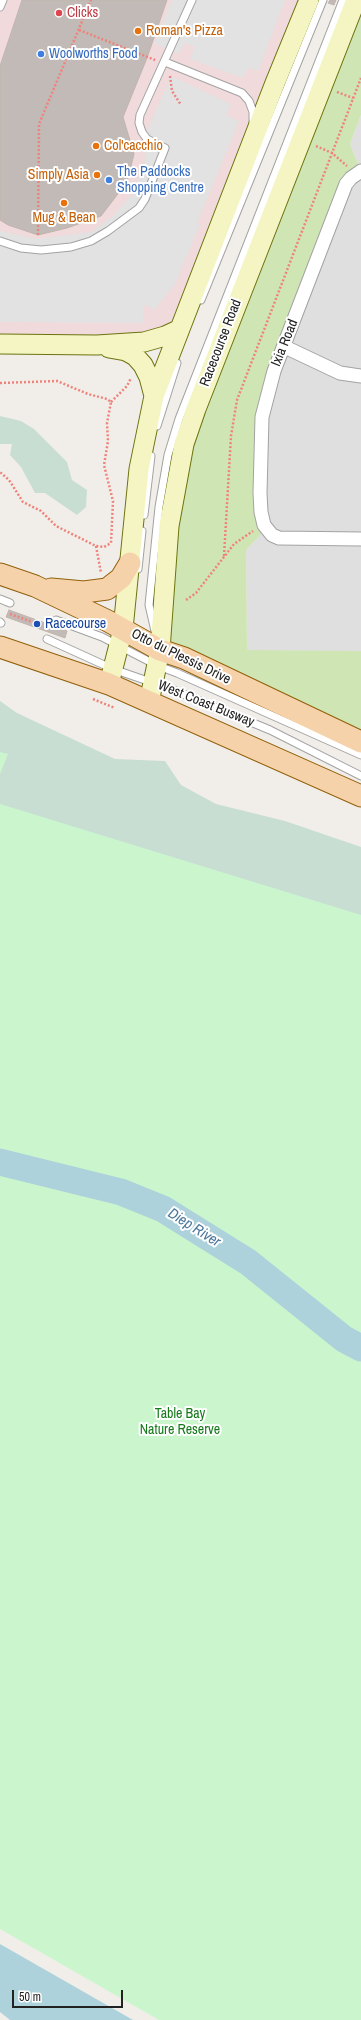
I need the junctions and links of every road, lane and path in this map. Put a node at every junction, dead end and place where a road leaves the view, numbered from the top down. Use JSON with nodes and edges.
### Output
{"nodes":[{"id":1,"x":3,"y":0,"type":"edge"},
{"id":2,"x":91,"y":0,"type":"edge"},
{"id":3,"x":192,"y":0,"type":"edge"},
{"id":4,"x":309,"y":0,"type":"edge"},
{"id":5,"x":324,"y":0,"type":"edge"},
{"id":6,"x":343,"y":0,"type":"edge"},
{"id":7,"x":356,"y":0,"type":"edge"},
{"id":8,"x":0,"y":6,"type":"edge"},
{"id":9,"x":79,"y":30,"type":"junction"},
{"id":10,"x":165,"y":62,"type":"junction"},
{"id":11,"x":361,"y":78,"type":"edge"},
{"id":12,"x":347,"y":96,"type":"dead end"},
{"id":13,"x":353,"y":98,"type":"junction"},
{"id":14,"x":181,"y":105,"type":"dead end"},
{"id":15,"x":253,"y":140,"type":"junction"},
{"id":16,"x":319,"y":147,"type":"dead end"},
{"id":17,"x":332,"y":153,"type":"junction"},
{"id":18,"x":358,"y":172,"type":"edge"},
{"id":19,"x":38,"y":235,"type":"dead end"},
{"id":20,"x":0,"y":241,"type":"edge"},
{"id":21,"x":198,"y":308,"type":"dead end"},
{"id":22,"x":180,"y":329,"type":"junction"},
{"id":23,"x":0,"y":344,"type":"edge"},
{"id":24,"x":97,"y":345,"type":"junction"},
{"id":25,"x":285,"y":347,"type":"junction"},
{"id":26,"x":179,"y":356,"type":"dead end"},
{"id":27,"x":132,"y":376,"type":"dead end"},
{"id":28,"x":361,"y":376,"type":"edge"},
{"id":29,"x":0,"y":383,"type":"edge"},
{"id":30,"x":154,"y":396,"type":"junction"},
{"id":31,"x":110,"y":402,"type":"junction"},
{"id":32,"x":155,"y":433,"type":"dead end"},
{"id":33,"x":153,"y":446,"type":"dead end"},
{"id":34,"x":0,"y":472,"type":"edge"},
{"id":35,"x":265,"y":527,"type":"junction"},
{"id":36,"x":361,"y":539,"type":"edge"},
{"id":37,"x":96,"y":546,"type":"junction"},
{"id":38,"x":224,"y":556,"type":"junction"},
{"id":39,"x":134,"y":569,"type":"junction"},
{"id":40,"x":0,"y":574,"type":"edge"},
{"id":41,"x":103,"y":579,"type":"dead end"},
{"id":42,"x":35,"y":586,"type":"junction"},
{"id":43,"x":135,"y":588,"type":"dead end"},
{"id":44,"x":0,"y":599,"type":"edge"},
{"id":45,"x":186,"y":600,"type":"dead end"},
{"id":46,"x":10,"y":603,"type":"dead end"},
{"id":47,"x":56,"y":620,"type":"dead end"},
{"id":48,"x":121,"y":637,"type":"junction"},
{"id":49,"x":47,"y":639,"type":"dead end"},
{"id":50,"x":0,"y":647,"type":"edge"},
{"id":51,"x":154,"y":675,"type":"junction"},
{"id":52,"x":111,"y":677,"type":"junction"},
{"id":53,"x":361,"y":742,"type":"edge"},
{"id":54,"x":361,"y":755,"type":"edge"},
{"id":55,"x":361,"y":776,"type":"edge"},
{"id":56,"x":361,"y":796,"type":"edge"}],
"edges":[{"from":1,"to":8,"type":"lane"},
{"from":2,"to":9,"type":"path"},
{"from":3,"to":10,"type":"lane"},
{"from":4,"to":15,"type":"main road"},
{"from":5,"to":21,"type":"lane"},
{"from":6,"to":51,"type":"lane"},
{"from":7,"to":51,"type":"main road","name":"Racecourse Road"},
{"from":9,"to":10,"type":"path"},
{"from":9,"to":19,"type":"path"},
{"from":10,"to":14,"type":"path"},
{"from":10,"to":15,"type":"lane"},
{"from":10,"to":20,"type":"lane"},
{"from":11,"to":13,"type":"path"},
{"from":12,"to":13,"type":"path"},
{"from":13,"to":17,"type":"path"},
{"from":15,"to":22,"type":"main road"},
{"from":16,"to":17,"type":"path"},
{"from":17,"to":18,"type":"path"},
{"from":17,"to":38,"type":"path"},
{"from":18,"to":25,"type":"street","name":"Ixia Road"},
{"from":22,"to":24,"type":"main road"},
{"from":22,"to":30,"type":"main road"},
{"from":23,"to":24,"type":"main road"},
{"from":24,"to":30,"type":"main road"},
{"from":25,"to":28,"type":"street"},
{"from":25,"to":35,"type":"street","name":"Ixia Road"},
{"from":26,"to":32,"type":"lane"},
{"from":27,"to":31,"type":"path"},
{"from":29,"to":31,"type":"path"},
{"from":30,"to":39,"type":"main road"},
{"from":31,"to":37,"type":"path"},
{"from":33,"to":39,"type":"lane"},
{"from":34,"to":37,"type":"path"},
{"from":35,"to":36,"type":"street"},
{"from":35,"to":38,"type":"path"},
{"from":37,"to":41,"type":"path"},
{"from":38,"to":45,"type":"path"},
{"from":39,"to":42,"type":"main road"},
{"from":39,"to":48,"type":"main road"},
{"from":40,"to":42,"type":"main road","name":"Otto du Plessis Drive"},
{"from":42,"to":48,"type":"main road","name":"Otto du Plessis Drive"},
{"from":43,"to":48,"type":"lane"},
{"from":44,"to":46,"type":"lane"},
{"from":47,"to":48,"type":"lane"},
{"from":48,"to":51,"type":"main road","name":"Otto du Plessis Drive"},
{"from":48,"to":52,"type":"main road"},
{"from":49,"to":52,"type":"lane"},
{"from":50,"to":52,"type":"main road","name":"Otto du Plessis Drive"},
{"from":51,"to":52,"type":"main road","name":"Otto du Plessis Drive"},
{"from":51,"to":53,"type":"main road","name":"Otto du Plessis Drive"},
{"from":51,"to":54,"type":"lane","name":"West Coast Busway"},
{"from":51,"to":55,"type":"lane","name":"West Coast Busway"},
{"from":51,"to":56,"type":"main road","name":"Otto du Plessis Drive"}]}
